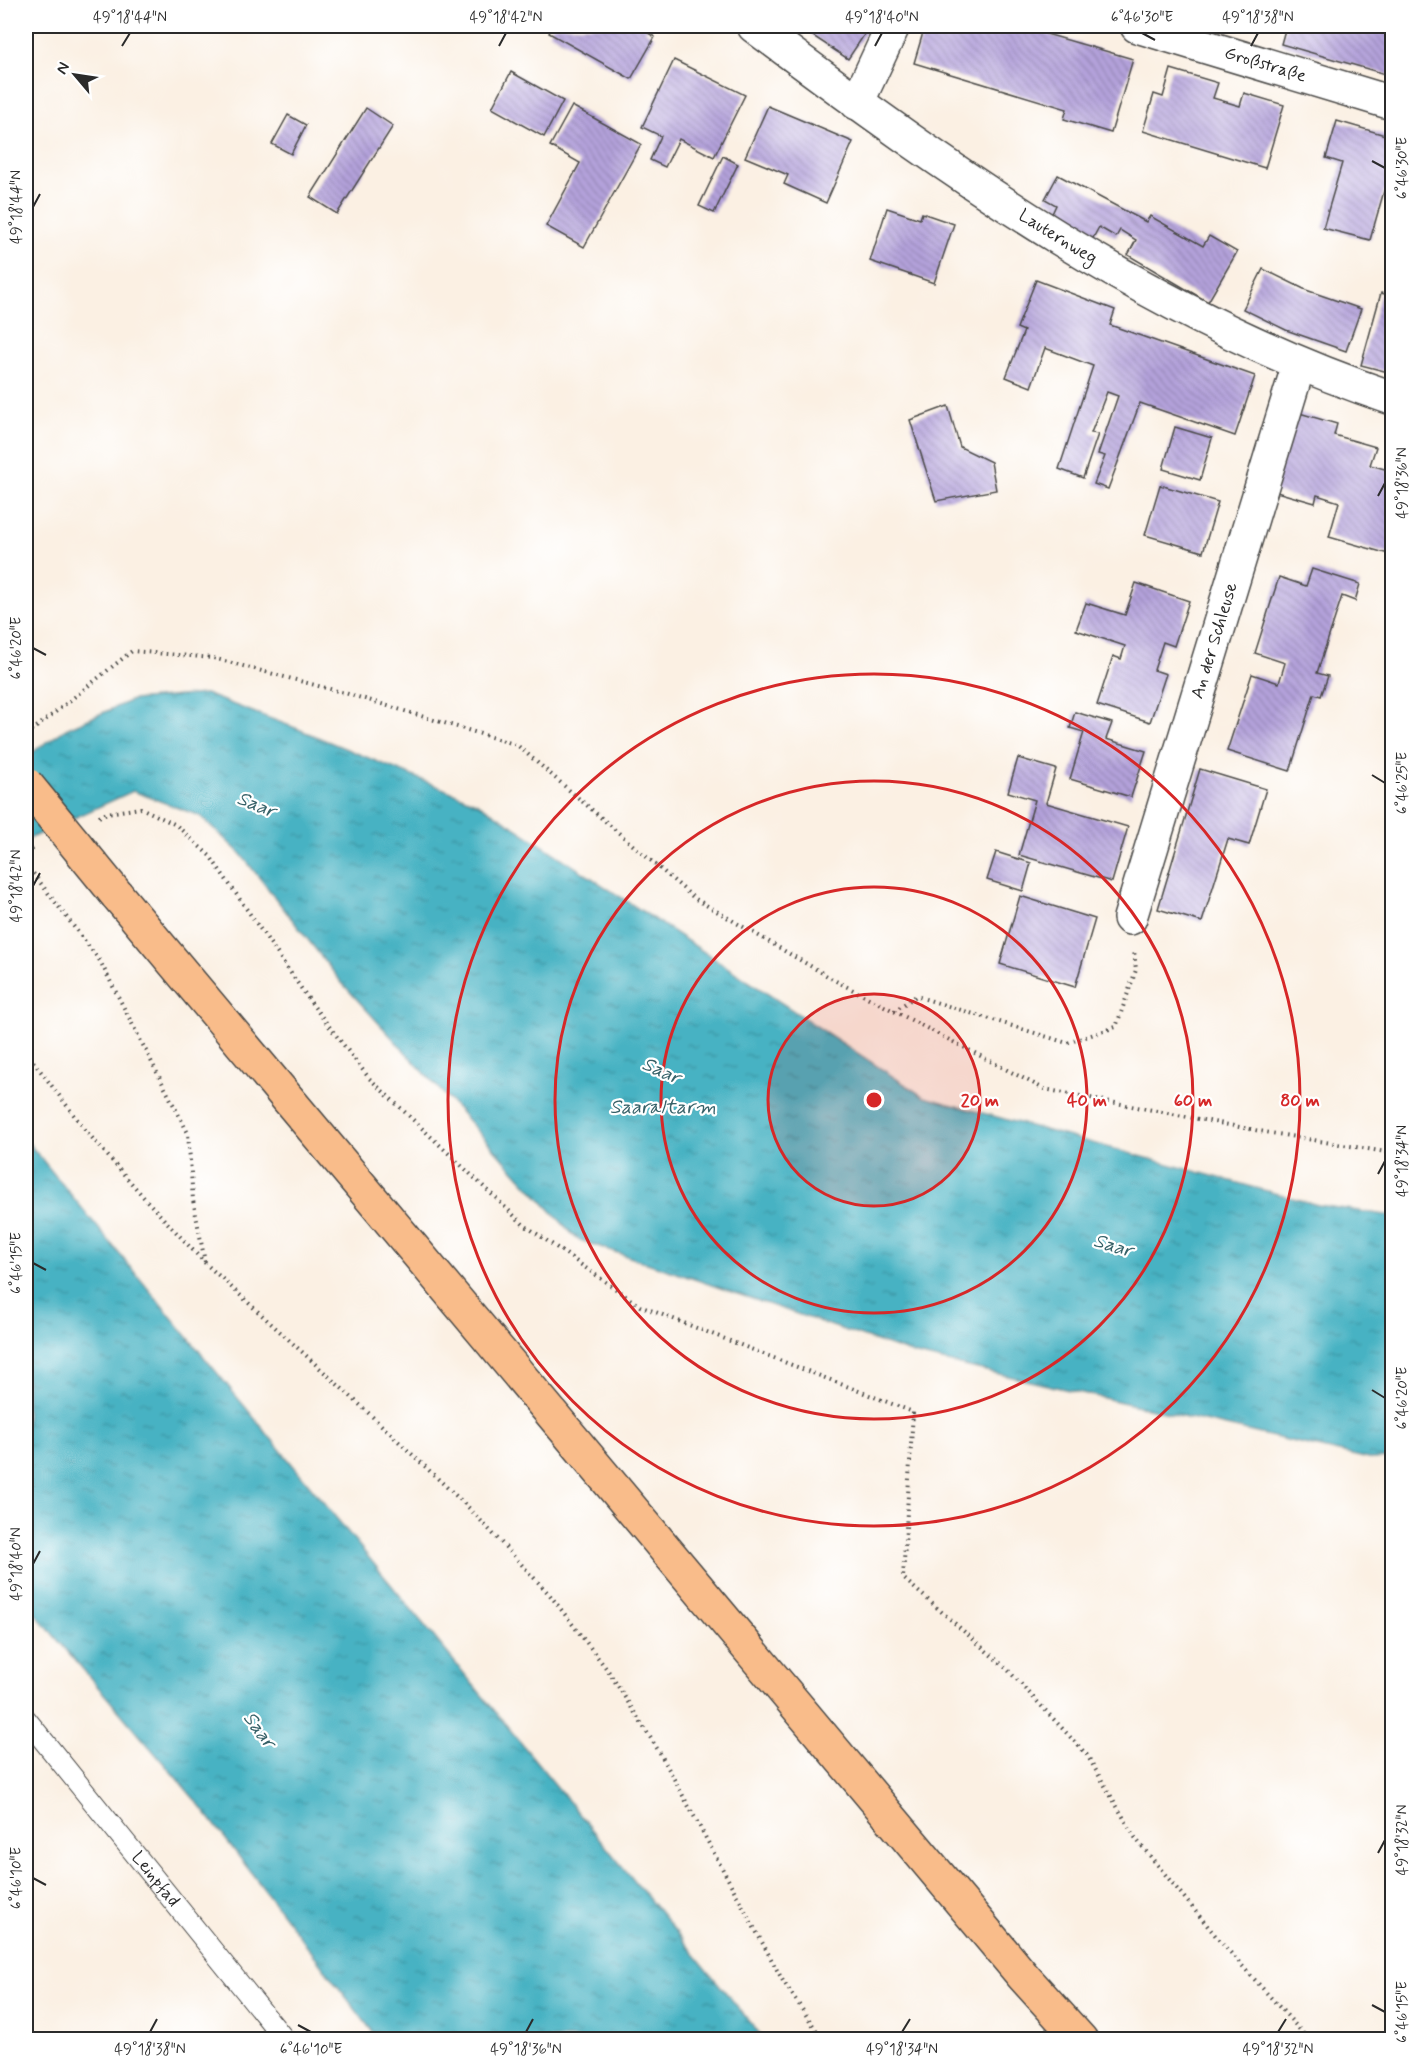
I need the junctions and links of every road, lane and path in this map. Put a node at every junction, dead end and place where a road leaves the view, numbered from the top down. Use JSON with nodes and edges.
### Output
{"nodes":[{"id":1,"x":754,"y":26,"type":"edge"},
{"id":2,"x":894,"y":26,"type":"edge"},
{"id":3,"x":1137,"y":26,"type":"edge"},
{"id":4,"x":857,"y":103,"type":"junction"},
{"id":5,"x":1392,"y":103,"type":"edge"},
{"id":6,"x":1299,"y":364,"type":"junction"},
{"id":7,"x":1392,"y":398,"type":"edge"},
{"id":8,"x":26,"y":733,"type":"edge"},
{"id":9,"x":26,"y":784,"type":"edge"},
{"id":10,"x":97,"y":818,"type":"dead end"},
{"id":11,"x":38,"y":845,"type":"dead end"},
{"id":12,"x":26,"y":853,"type":"edge"},
{"id":13,"x":26,"y":864,"type":"edge"},
{"id":14,"x":1130,"y":918,"type":"joint"},
{"id":15,"x":894,"y":1011,"type":"junction"},
{"id":16,"x":26,"y":1052,"type":"edge"},
{"id":17,"x":1392,"y":1153,"type":"edge"},
{"id":18,"x":205,"y":1263,"type":"junction"},
{"id":19,"x":26,"y":1719,"type":"edge"},
{"id":20,"x":285,"y":2040,"type":"edge"},
{"id":21,"x":823,"y":2040,"type":"edge"},
{"id":22,"x":1081,"y":2040,"type":"edge"},
{"id":23,"x":1309,"y":2040,"type":"edge"}],
"edges":[{"from":1,"to":4,"type":"street","name":"Lauternweg"},
{"from":2,"to":4,"type":"street"},
{"from":3,"to":5,"type":"street","name":"Großstraße"},
{"from":4,"to":6,"type":"street","name":"Lauternweg"},
{"from":6,"to":7,"type":"street","name":"Lauternweg"},
{"from":6,"to":14,"type":"street","name":"An der Schleuse"},
{"from":8,"to":15,"type":"path"},
{"from":9,"to":22,"type":"main road","bridge":true},
{"from":10,"to":23,"type":"path"},
{"from":11,"to":12,"type":"path"},
{"from":13,"to":18,"type":"path"},
{"from":14,"to":15,"type":"path"},
{"from":15,"to":17,"type":"path"},
{"from":16,"to":18,"type":"path"},
{"from":18,"to":21,"type":"path"},
{"from":19,"to":20,"type":"lane","name":"Leinpfad"}]}
